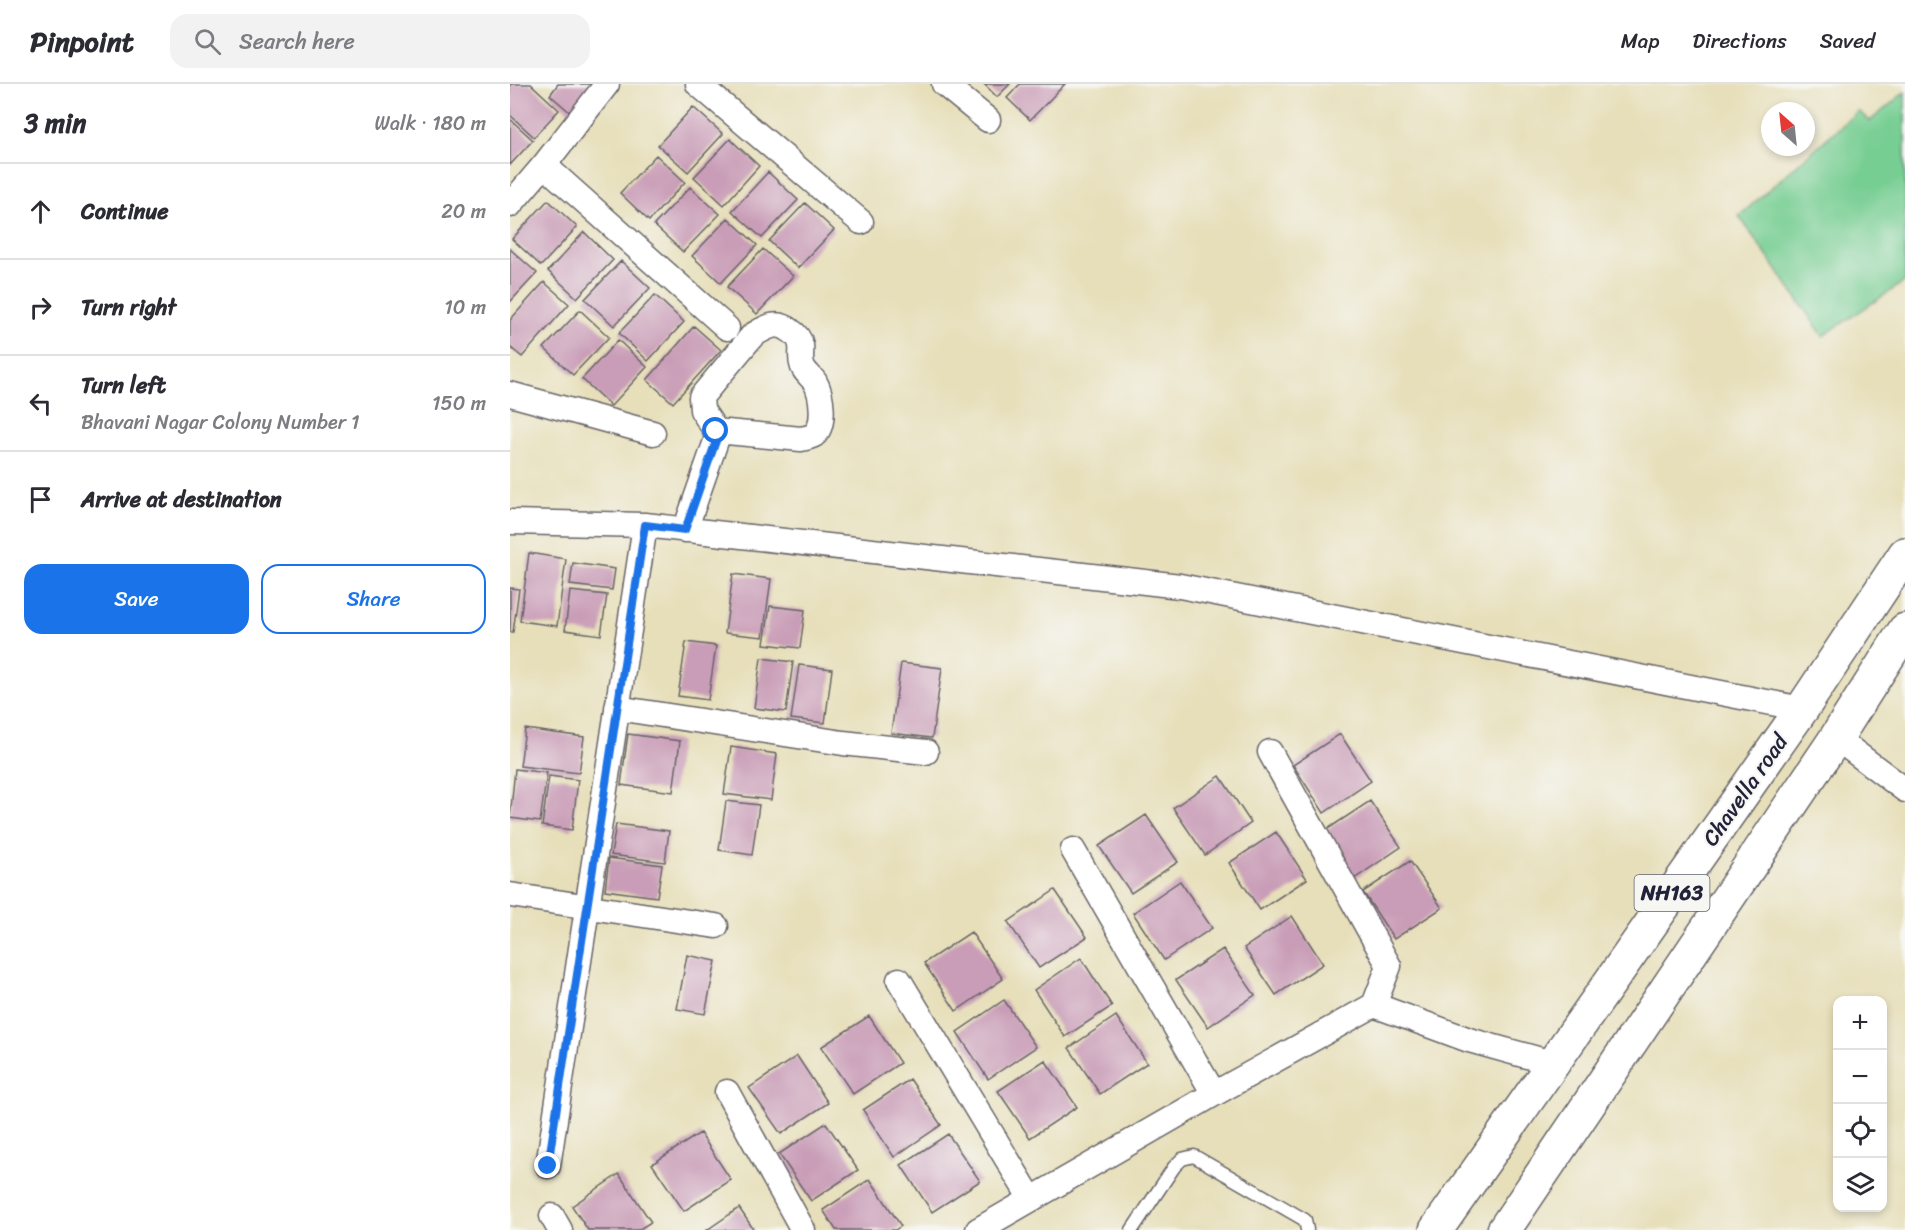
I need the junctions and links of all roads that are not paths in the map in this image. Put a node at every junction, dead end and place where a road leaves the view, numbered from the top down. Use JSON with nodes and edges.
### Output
{"nodes":[{"id":1,"x":607,"y":84,"type":"edge"},
{"id":2,"x":698,"y":84,"type":"edge"},
{"id":3,"x":944,"y":84,"type":"edge"},
{"id":4,"x":988,"y":120,"type":"dead end"},
{"id":5,"x":544,"y":165,"type":"junction"},
{"id":6,"x":510,"y":205,"type":"edge"},
{"id":7,"x":861,"y":222,"type":"dead end"},
{"id":8,"x":727,"y":328,"type":"dead end"},
{"id":9,"x":510,"y":394,"type":"edge"},
{"id":10,"x":716,"y":431,"type":"junction"},
{"id":11,"x":653,"y":434,"type":"dead end"},
{"id":12,"x":510,"y":522,"type":"edge"},
{"id":13,"x":645,"y":525,"type":"junction"},
{"id":14,"x":685,"y":530,"type":"junction"},
{"id":15,"x":1905,"y":554,"type":"edge"},
{"id":16,"x":1905,"y":630,"type":"edge"},
{"id":17,"x":617,"y":708,"type":"junction"},
{"id":18,"x":1802,"y":709,"type":"junction"},
{"id":19,"x":1836,"y":738,"type":"junction"},
{"id":20,"x":926,"y":752,"type":"dead end"},
{"id":21,"x":1270,"y":752,"type":"dead end"},
{"id":22,"x":1905,"y":790,"type":"edge"},
{"id":23,"x":1073,"y":850,"type":"dead end"},
{"id":24,"x":510,"y":895,"type":"edge"},
{"id":25,"x":587,"y":907,"type":"junction"},
{"id":26,"x":716,"y":926,"type":"dead end"},
{"id":27,"x":898,"y":980,"type":"dead end"},
{"id":28,"x":1374,"y":1005,"type":"junction"},
{"id":29,"x":1552,"y":1064,"type":"junction"},
{"id":30,"x":727,"y":1092,"type":"dead end"},
{"id":31,"x":1214,"y":1094,"type":"junction"},
{"id":32,"x":548,"y":1166,"type":"dead end"},
{"id":33,"x":1031,"y":1199,"type":"junction"},
{"id":34,"x":803,"y":1230,"type":"edge"},
{"id":35,"x":978,"y":1230,"type":"edge"},
{"id":36,"x":1132,"y":1230,"type":"edge"},
{"id":37,"x":1306,"y":1230,"type":"edge"},
{"id":38,"x":1436,"y":1230,"type":"edge"},
{"id":39,"x":1504,"y":1230,"type":"edge"}],
"edges":[{"from":1,"to":5,"type":"street"},
{"from":2,"to":7,"type":"street"},
{"from":3,"to":4,"type":"street"},
{"from":5,"to":6,"type":"street"},
{"from":5,"to":8,"type":"street"},
{"from":9,"to":11,"type":"street"},
{"from":10,"to":10,"type":"street"},
{"from":10,"to":14,"type":"street"},
{"from":12,"to":13,"type":"street"},
{"from":13,"to":14,"type":"street"},
{"from":13,"to":17,"type":"street"},
{"from":14,"to":18,"type":"street"},
{"from":15,"to":18,"type":"highway","name":"Chavella road","number":"NH163"},
{"from":16,"to":19,"type":"highway","name":"Chavella road","number":"NH163"},
{"from":17,"to":20,"type":"street"},
{"from":17,"to":25,"type":"street"},
{"from":18,"to":29,"type":"highway","name":"Chavella road","number":"NH163"},
{"from":19,"to":22,"type":"street"},
{"from":19,"to":39,"type":"highway","name":"Chavella road","number":"NH163"},
{"from":21,"to":28,"type":"street"},
{"from":23,"to":31,"type":"street"},
{"from":24,"to":25,"type":"street"},
{"from":25,"to":26,"type":"street"},
{"from":25,"to":32,"type":"street"},
{"from":27,"to":33,"type":"street"},
{"from":28,"to":29,"type":"street"},
{"from":28,"to":31,"type":"street"},
{"from":29,"to":38,"type":"highway","name":"Chavella road","number":"NH163"},
{"from":30,"to":34,"type":"street"},
{"from":31,"to":33,"type":"street"},
{"from":33,"to":35,"type":"street"},
{"from":36,"to":37,"type":"lane"}]}
